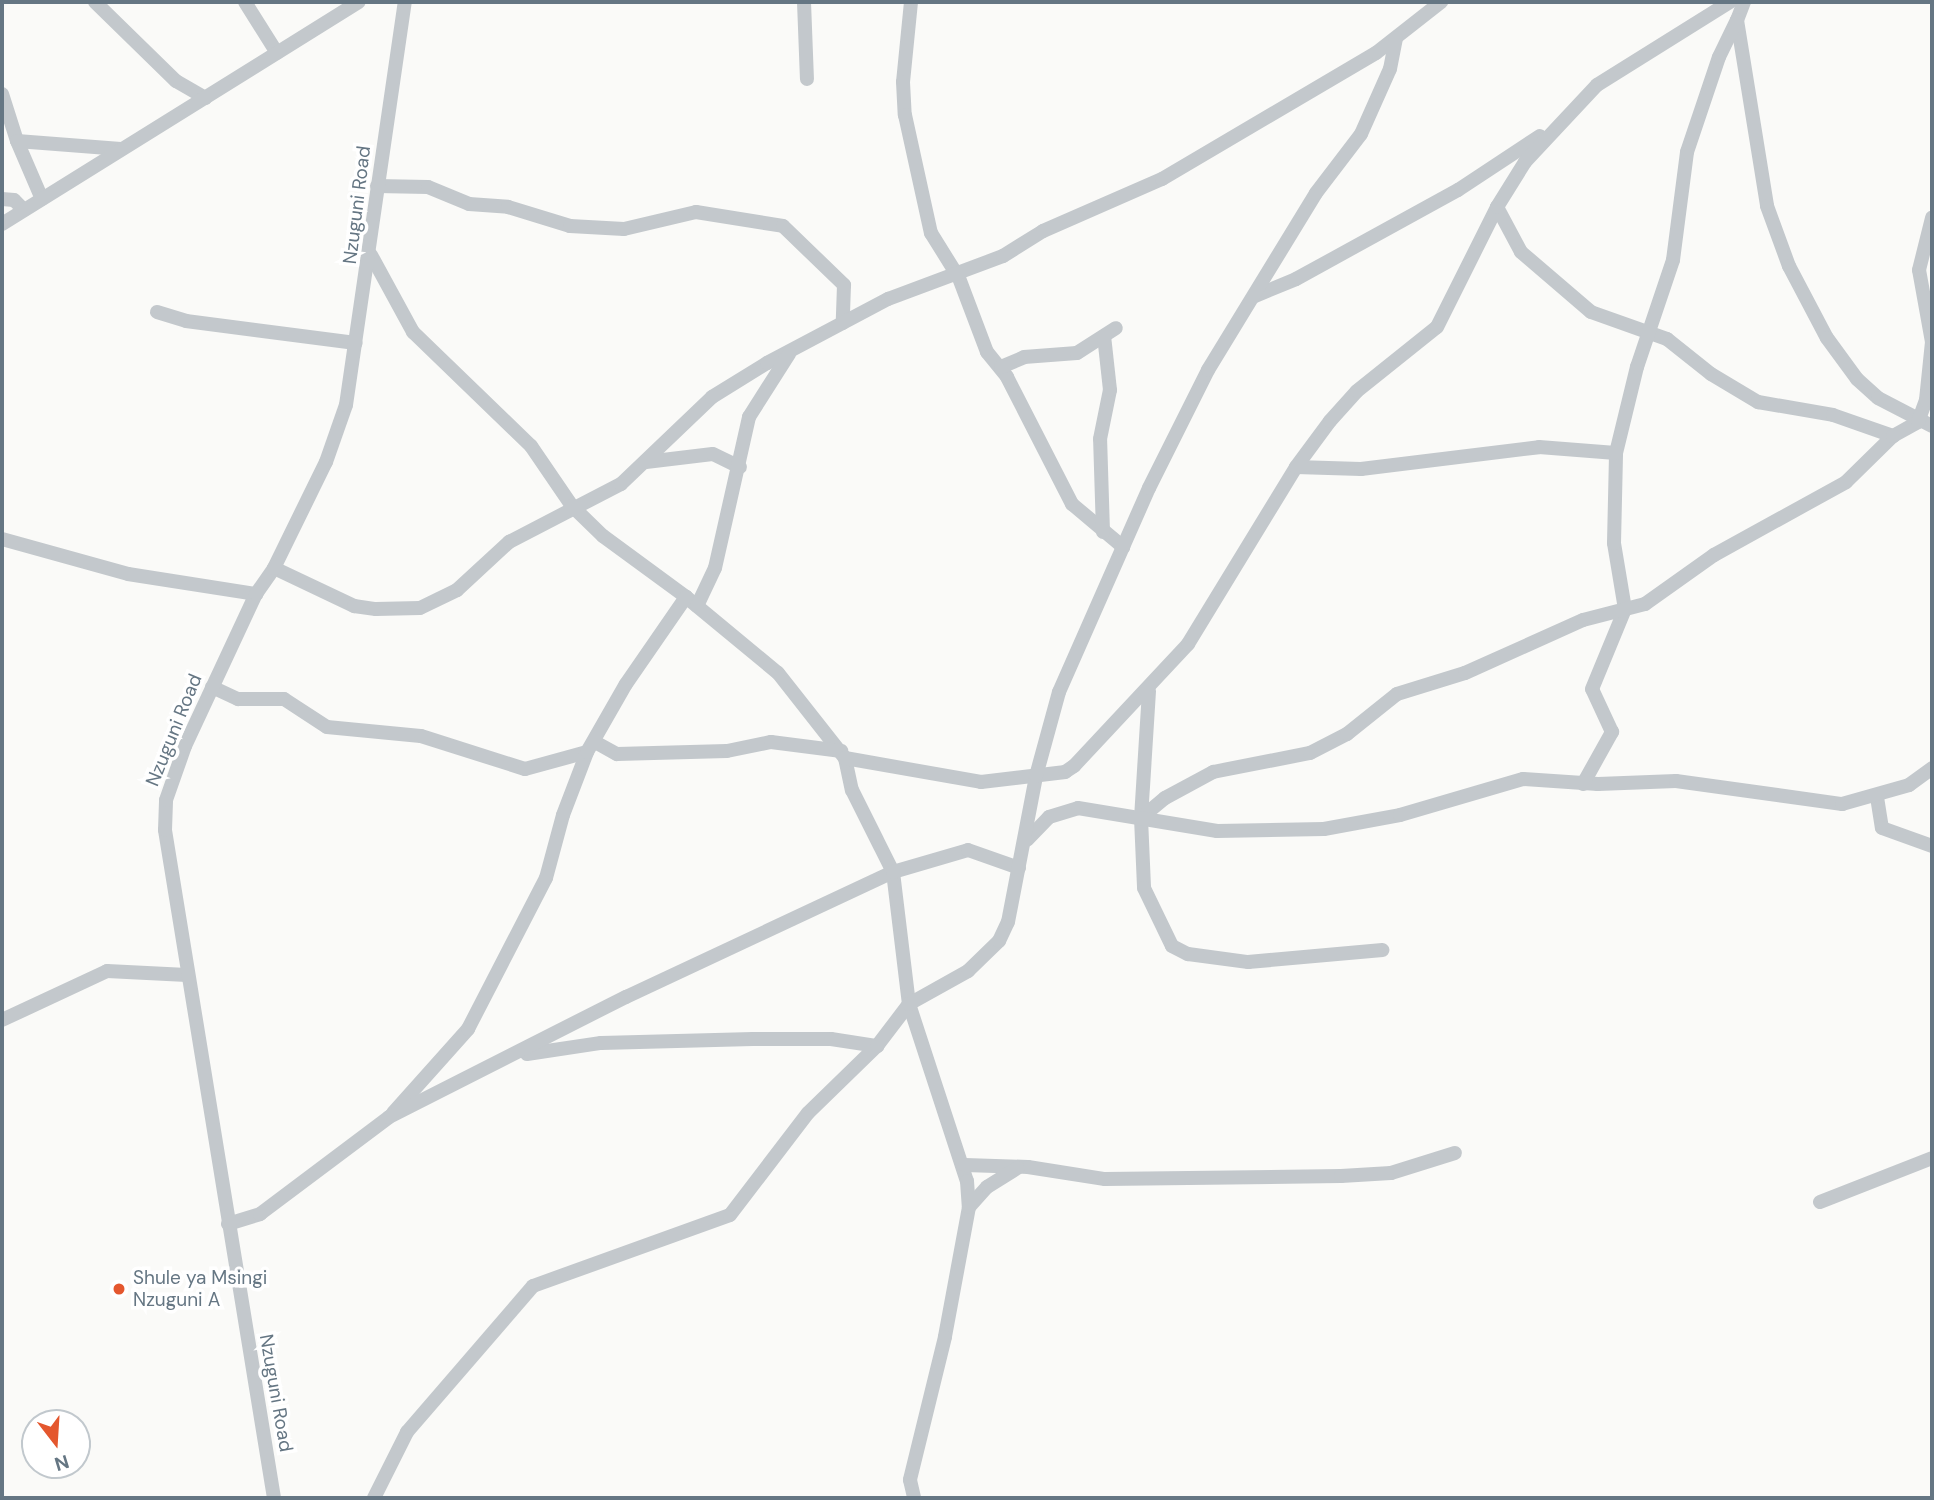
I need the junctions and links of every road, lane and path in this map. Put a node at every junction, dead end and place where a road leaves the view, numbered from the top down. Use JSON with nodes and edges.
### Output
{"nodes":[{"id":1,"x":95,"y":2,"type":"edge"},
{"id":2,"x":245,"y":2,"type":"edge"},
{"id":3,"x":359,"y":2,"type":"edge"},
{"id":4,"x":405,"y":2,"type":"edge"},
{"id":5,"x":804,"y":2,"type":"edge"},
{"id":6,"x":911,"y":2,"type":"edge"},
{"id":7,"x":1441,"y":2,"type":"edge"},
{"id":8,"x":1730,"y":2,"type":"edge"},
{"id":9,"x":1744,"y":2,"type":"edge"},
{"id":10,"x":1710,"y":6,"type":"edge"},
{"id":11,"x":1737,"y":20,"type":"junction"},
{"id":12,"x":1396,"y":39,"type":"junction"},
{"id":13,"x":277,"y":53,"type":"junction"},
{"id":14,"x":807,"y":79,"type":"dead end"},
{"id":15,"x":2,"y":94,"type":"edge"},
{"id":16,"x":206,"y":98,"type":"junction"},
{"id":17,"x":1556,"y":126,"type":"junction"},
{"id":18,"x":17,"y":141,"type":"junction"},
{"id":19,"x":121,"y":149,"type":"junction"},
{"id":20,"x":377,"y":186,"type":"junction"},
{"id":21,"x":2,"y":199,"type":"edge"},
{"id":22,"x":42,"y":199,"type":"junction"},
{"id":23,"x":1497,"y":206,"type":"junction"},
{"id":24,"x":23,"y":210,"type":"junction"},
{"id":25,"x":1932,"y":218,"type":"edge"},
{"id":26,"x":2,"y":223,"type":"edge"},
{"id":27,"x":370,"y":254,"type":"junction"},
{"id":28,"x":955,"y":272,"type":"junction"},
{"id":29,"x":1255,"y":296,"type":"junction"},
{"id":30,"x":157,"y":312,"type":"dead end"},
{"id":31,"x":842,"y":323,"type":"junction"},
{"id":32,"x":1648,"y":330,"type":"junction"},
{"id":33,"x":356,"y":344,"type":"junction"},
{"id":34,"x":790,"y":353,"type":"junction"},
{"id":35,"x":1001,"y":367,"type":"junction"},
{"id":36,"x":1925,"y":424,"type":"edge"},
{"id":37,"x":1893,"y":436,"type":"junction"},
{"id":38,"x":1616,"y":453,"type":"junction"},
{"id":39,"x":646,"y":462,"type":"junction"},
{"id":40,"x":740,"y":467,"type":"junction"},
{"id":41,"x":1296,"y":467,"type":"junction"},
{"id":42,"x":572,"y":506,"type":"junction"},
{"id":43,"x":1103,"y":532,"type":"junction"},
{"id":44,"x":2,"y":539,"type":"edge"},
{"id":45,"x":1123,"y":547,"type":"junction"},
{"id":46,"x":274,"y":568,"type":"junction"},
{"id":47,"x":256,"y":594,"type":"junction"},
{"id":48,"x":692,"y":602,"type":"junction"},
{"id":49,"x":1625,"y":609,"type":"junction"},
{"id":50,"x":212,"y":687,"type":"junction"},
{"id":51,"x":1149,"y":691,"type":"junction"},
{"id":52,"x":591,"y":747,"type":"junction"},
{"id":53,"x":843,"y":755,"type":"junction"},
{"id":54,"x":1932,"y":768,"type":"edge"},
{"id":55,"x":1036,"y":776,"type":"junction"},
{"id":56,"x":1583,"y":784,"type":"junction"},
{"id":57,"x":1877,"y":797,"type":"junction"},
{"id":58,"x":1141,"y":818,"type":"junction"},
{"id":59,"x":1025,"y":843,"type":"junction"},
{"id":60,"x":1932,"y":846,"type":"edge"},
{"id":61,"x":1019,"y":868,"type":"junction"},
{"id":62,"x":893,"y":872,"type":"junction"},
{"id":63,"x":1381,"y":950,"type":"dead end"},
{"id":64,"x":187,"y":975,"type":"junction"},
{"id":65,"x":909,"y":1004,"type":"junction"},
{"id":66,"x":2,"y":1020,"type":"edge"},
{"id":67,"x":877,"y":1046,"type":"junction"},
{"id":68,"x":518,"y":1055,"type":"junction"},
{"id":69,"x":389,"y":1117,"type":"junction"},
{"id":70,"x":1455,"y":1153,"type":"dead end"},
{"id":71,"x":1932,"y":1158,"type":"edge"},
{"id":72,"x":965,"y":1165,"type":"junction"},
{"id":73,"x":1018,"y":1167,"type":"junction"},
{"id":74,"x":1820,"y":1202,"type":"dead end"},
{"id":75,"x":969,"y":1207,"type":"junction"},
{"id":76,"x":228,"y":1224,"type":"junction"},
{"id":77,"x":274,"y":1498,"type":"edge"},
{"id":78,"x":374,"y":1498,"type":"edge"},
{"id":79,"x":914,"y":1498,"type":"edge"}],
"edges":[{"from":1,"to":16,"type":"street"},
{"from":2,"to":13,"type":"street"},
{"from":3,"to":13,"type":"street"},
{"from":4,"to":20,"type":"street","name":"Nzuguni Road"},
{"from":5,"to":14,"type":"street"},
{"from":6,"to":28,"type":"street"},
{"from":7,"to":12,"type":"street"},
{"from":8,"to":10,"type":"street"},
{"from":9,"to":11,"type":"street"},
{"from":10,"to":17,"type":"street"},
{"from":11,"to":32,"type":"street"},
{"from":11,"to":36,"type":"street"},
{"from":12,"to":28,"type":"street"},
{"from":12,"to":29,"type":"street"},
{"from":13,"to":16,"type":"street"},
{"from":15,"to":18,"type":"street"},
{"from":16,"to":19,"type":"street"},
{"from":17,"to":23,"type":"street"},
{"from":17,"to":29,"type":"street"},
{"from":18,"to":19,"type":"street"},
{"from":18,"to":22,"type":"street"},
{"from":19,"to":22,"type":"street"},
{"from":20,"to":27,"type":"street","name":"Nzuguni Road"},
{"from":20,"to":31,"type":"street"},
{"from":21,"to":24,"type":"street"},
{"from":22,"to":24,"type":"street"},
{"from":23,"to":32,"type":"street"},
{"from":23,"to":41,"type":"street"},
{"from":24,"to":26,"type":"street"},
{"from":25,"to":36,"type":"street"},
{"from":27,"to":33,"type":"street","name":"Nzuguni Road"},
{"from":27,"to":42,"type":"street"},
{"from":28,"to":31,"type":"street"},
{"from":28,"to":35,"type":"street"},
{"from":29,"to":45,"type":"street"},
{"from":30,"to":33,"type":"street"},
{"from":31,"to":34,"type":"street"},
{"from":32,"to":37,"type":"street"},
{"from":32,"to":38,"type":"street"},
{"from":33,"to":46,"type":"street","name":"Nzuguni Road"},
{"from":34,"to":39,"type":"street"},
{"from":34,"to":40,"type":"street"},
{"from":35,"to":43,"type":"street"},
{"from":35,"to":43,"type":"street"},
{"from":36,"to":37,"type":"street"},
{"from":37,"to":49,"type":"street"},
{"from":38,"to":41,"type":"street"},
{"from":38,"to":49,"type":"street"},
{"from":39,"to":40,"type":"street"},
{"from":39,"to":42,"type":"street"},
{"from":40,"to":48,"type":"street"},
{"from":41,"to":51,"type":"street"},
{"from":42,"to":46,"type":"street"},
{"from":42,"to":48,"type":"street"},
{"from":43,"to":45,"type":"street"},
{"from":44,"to":47,"type":"street"},
{"from":45,"to":55,"type":"street"},
{"from":46,"to":47,"type":"street","name":"Nzuguni Road"},
{"from":47,"to":50,"type":"street","name":"Nzuguni Road"},
{"from":48,"to":52,"type":"street"},
{"from":48,"to":53,"type":"street"},
{"from":49,"to":56,"type":"street"},
{"from":49,"to":58,"type":"street"},
{"from":50,"to":52,"type":"street"},
{"from":50,"to":64,"type":"street","name":"Nzuguni Road"},
{"from":51,"to":55,"type":"street"},
{"from":51,"to":58,"type":"street"},
{"from":52,"to":53,"type":"street"},
{"from":52,"to":69,"type":"street"},
{"from":53,"to":55,"type":"street"},
{"from":53,"to":62,"type":"street"},
{"from":54,"to":57,"type":"street"},
{"from":55,"to":59,"type":"street"},
{"from":56,"to":57,"type":"street"},
{"from":56,"to":58,"type":"street"},
{"from":57,"to":60,"type":"street"},
{"from":58,"to":59,"type":"street"},
{"from":58,"to":63,"type":"street"},
{"from":59,"to":61,"type":"street"},
{"from":61,"to":62,"type":"street"},
{"from":61,"to":65,"type":"street"},
{"from":62,"to":65,"type":"street"},
{"from":62,"to":68,"type":"street"},
{"from":64,"to":66,"type":"street"},
{"from":64,"to":76,"type":"street","name":"Nzuguni Road"},
{"from":65,"to":67,"type":"street"},
{"from":65,"to":72,"type":"street"},
{"from":67,"to":68,"type":"street"},
{"from":67,"to":78,"type":"street"},
{"from":68,"to":69,"type":"street"},
{"from":69,"to":76,"type":"street"},
{"from":70,"to":73,"type":"street"},
{"from":71,"to":74,"type":"street"},
{"from":72,"to":73,"type":"street"},
{"from":72,"to":75,"type":"street"},
{"from":73,"to":75,"type":"street"},
{"from":75,"to":79,"type":"street"},
{"from":76,"to":77,"type":"street","name":"Nzuguni Road"}]}
